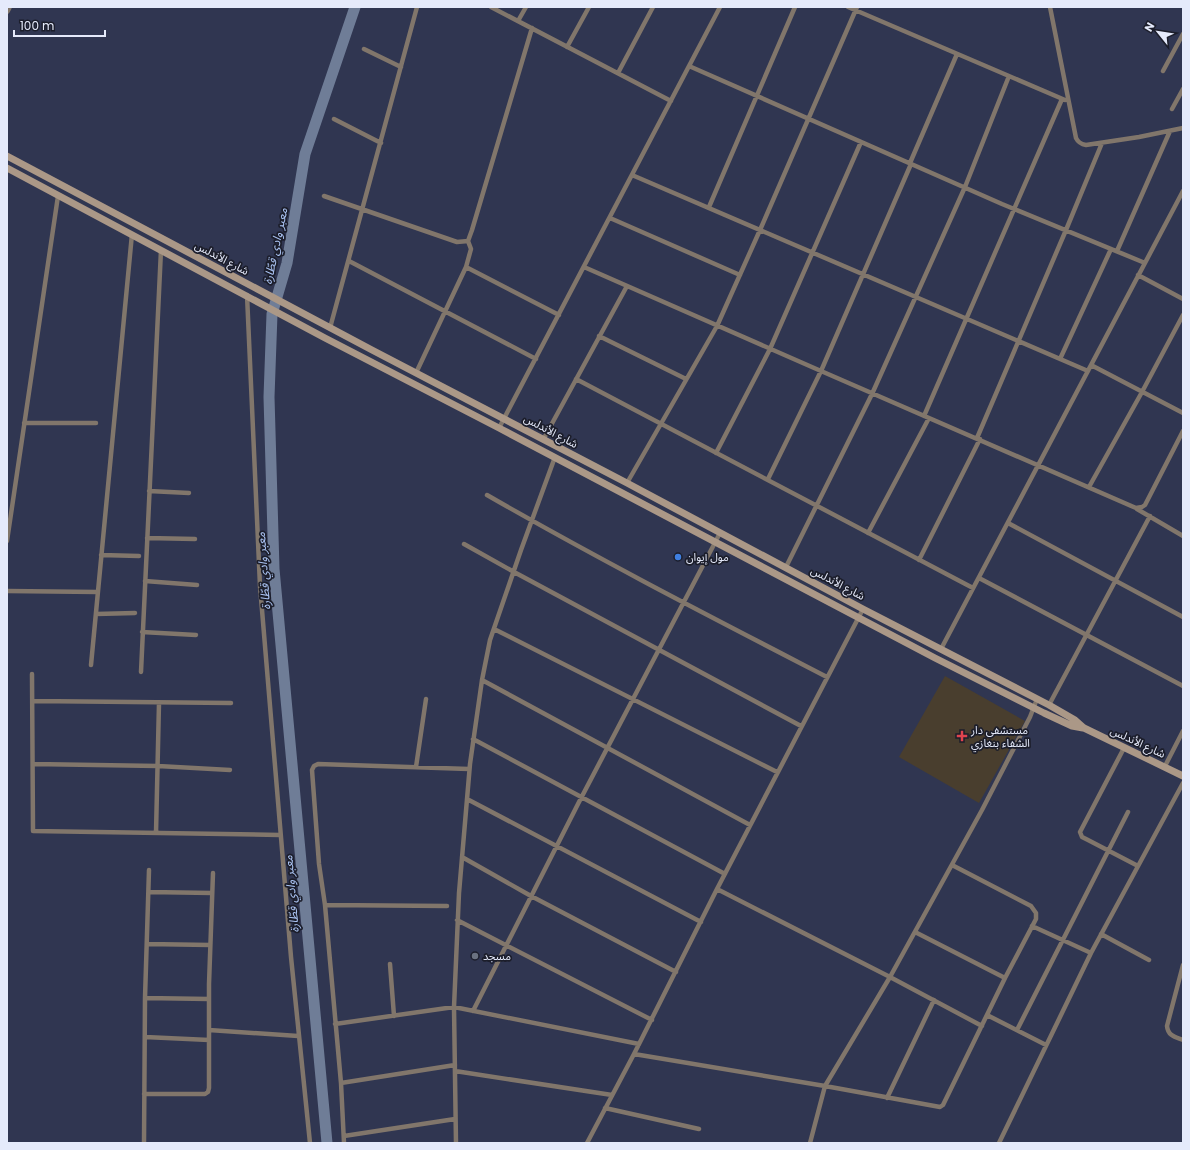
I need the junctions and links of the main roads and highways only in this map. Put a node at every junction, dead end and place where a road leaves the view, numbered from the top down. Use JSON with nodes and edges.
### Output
{"nodes":[{"id":1,"x":7,"y":156,"type":"edge"},
{"id":2,"x":7,"y":168,"type":"edge"},
{"id":3,"x":1084,"y":728,"type":"junction"},
{"id":4,"x":1183,"y":776,"type":"edge"}],
"edges":[{"from":1,"to":3,"type":"main road","name":"شارع الأندلس"},
{"from":2,"to":3,"type":"main road","name":"شارع الأندلس"},
{"from":3,"to":4,"type":"main road","name":"شارع الأندلس"}]}
